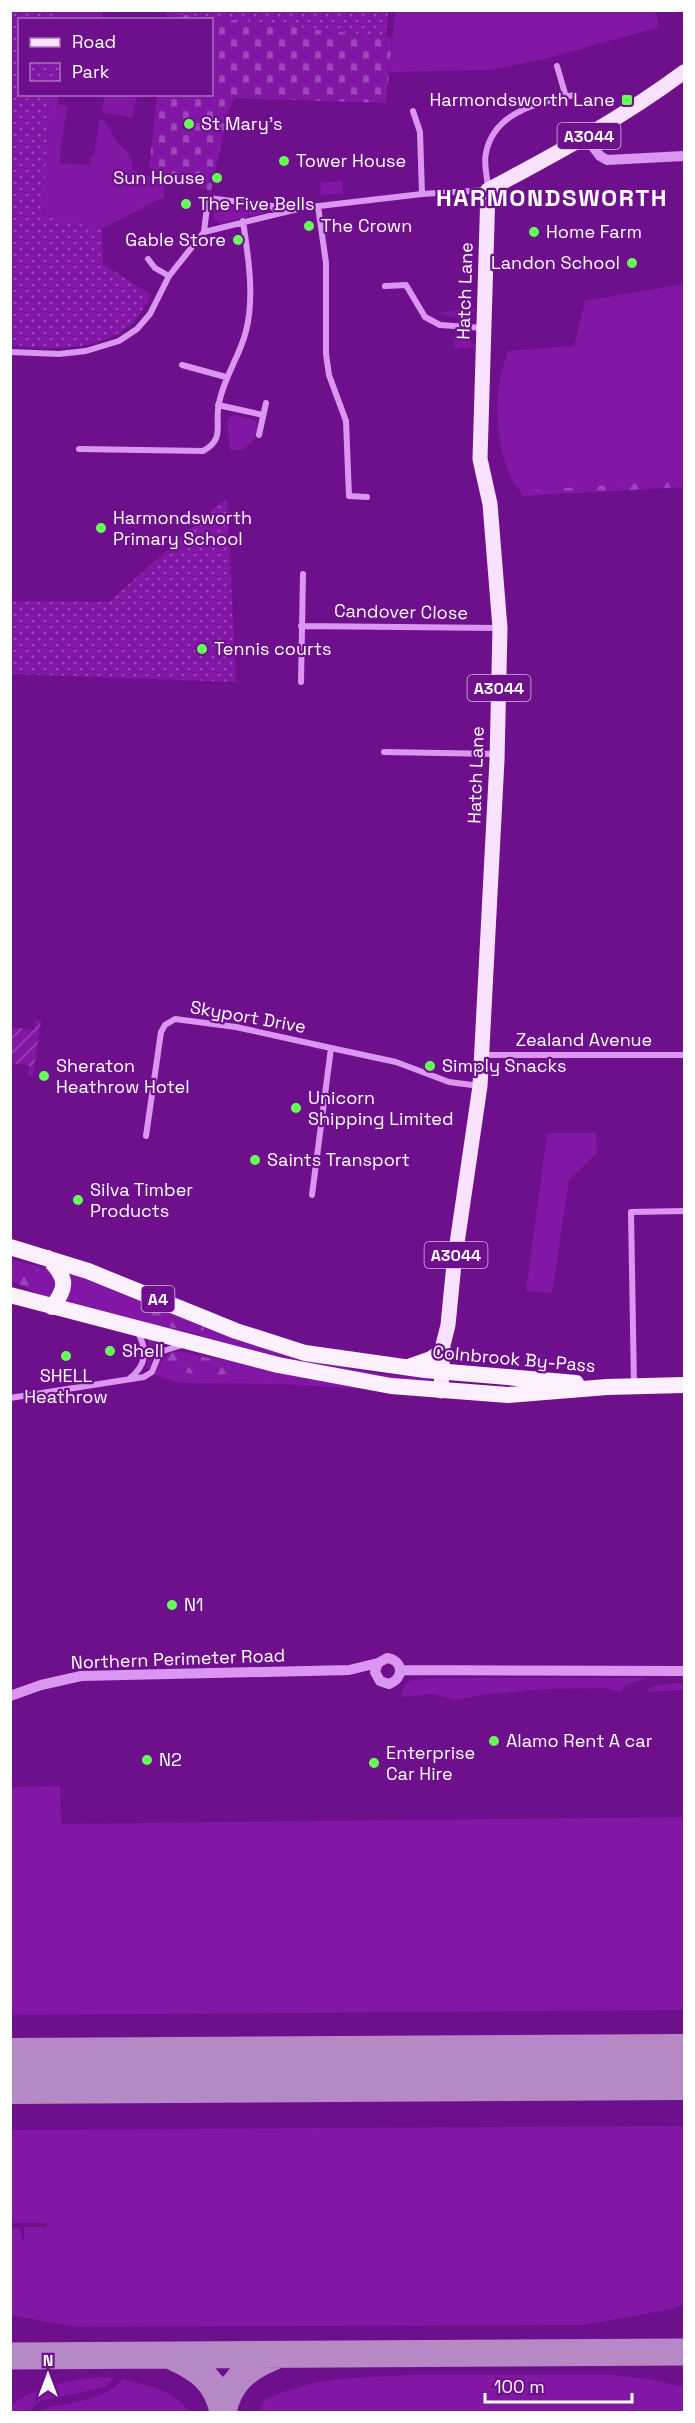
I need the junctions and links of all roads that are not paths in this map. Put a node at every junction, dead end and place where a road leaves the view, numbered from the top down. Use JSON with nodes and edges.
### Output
{"nodes":[{"id":1,"x":557,"y":66,"type":"dead end"},
{"id":2,"x":684,"y":72,"type":"edge"},
{"id":3,"x":574,"y":95,"type":"dead end"},
{"id":4,"x":566,"y":97,"type":"junction"},
{"id":5,"x":413,"y":111,"type":"dead end"},
{"id":6,"x":586,"y":137,"type":"junction"},
{"id":7,"x":684,"y":156,"type":"edge"},
{"id":8,"x":488,"y":190,"type":"junction"},
{"id":9,"x":422,"y":194,"type":"junction"},
{"id":10,"x":318,"y":206,"type":"junction"},
{"id":11,"x":278,"y":212,"type":"junction"},
{"id":12,"x":243,"y":221,"type":"junction"},
{"id":13,"x":202,"y":235,"type":"junction"},
{"id":14,"x":148,"y":259,"type":"dead end"},
{"id":15,"x":169,"y":276,"type":"junction"},
{"id":16,"x":384,"y":286,"type":"dead end"},
{"id":17,"x":484,"y":328,"type":"junction"},
{"id":18,"x":10,"y":352,"type":"edge"},
{"id":19,"x":182,"y":365,"type":"dead end"},
{"id":20,"x":226,"y":377,"type":"junction"},
{"id":21,"x":266,"y":403,"type":"dead end"},
{"id":22,"x":218,"y":405,"type":"junction"},
{"id":23,"x":263,"y":415,"type":"junction"},
{"id":24,"x":259,"y":435,"type":"dead end"},
{"id":25,"x":79,"y":448,"type":"dead end"},
{"id":26,"x":367,"y":497,"type":"dead end"},
{"id":27,"x":303,"y":574,"type":"dead end"},
{"id":28,"x":301,"y":626,"type":"junction"},
{"id":29,"x":500,"y":628,"type":"junction"},
{"id":30,"x":301,"y":682,"type":"dead end"},
{"id":31,"x":384,"y":752,"type":"dead end"},
{"id":32,"x":497,"y":754,"type":"junction"},
{"id":33,"x":331,"y":1048,"type":"junction"},
{"id":34,"x":684,"y":1055,"type":"edge"},
{"id":35,"x":483,"y":1056,"type":"junction"},
{"id":36,"x":480,"y":1086,"type":"junction"},
{"id":37,"x":147,"y":1136,"type":"dead end"},
{"id":38,"x":312,"y":1195,"type":"dead end"},
{"id":39,"x":684,"y":1211,"type":"edge"},
{"id":40,"x":10,"y":1247,"type":"edge"},
{"id":41,"x":48,"y":1258,"type":"junction"},
{"id":42,"x":10,"y":1295,"type":"edge"},
{"id":43,"x":52,"y":1306,"type":"junction"},
{"id":44,"x":448,"y":1324,"type":"junction"},
{"id":45,"x":135,"y":1328,"type":"junction"},
{"id":46,"x":194,"y":1343,"type":"junction"},
{"id":47,"x":443,"y":1350,"type":"junction"},
{"id":48,"x":404,"y":1368,"type":"junction"},
{"id":49,"x":448,"y":1372,"type":"junction"},
{"id":50,"x":129,"y":1380,"type":"junction"},
{"id":51,"x":684,"y":1385,"type":"edge"},
{"id":52,"x":634,"y":1386,"type":"junction"},
{"id":53,"x":607,"y":1387,"type":"junction"},
{"id":54,"x":446,"y":1391,"type":"junction"},
{"id":55,"x":10,"y":1398,"type":"edge"},
{"id":56,"x":378,"y":1663,"type":"junction"},
{"id":57,"x":349,"y":1670,"type":"junction"},
{"id":58,"x":401,"y":1670,"type":"junction"},
{"id":59,"x":684,"y":1671,"type":"edge"},
{"id":60,"x":377,"y":1677,"type":"junction"},
{"id":61,"x":10,"y":1696,"type":"edge"}],
"edges":[{"from":1,"to":4,"type":"street"},
{"from":2,"to":6,"type":"main road","number":"A3044"},
{"from":3,"to":4,"type":"street"},
{"from":4,"to":8,"type":"street"},
{"from":5,"to":9,"type":"street"},
{"from":6,"to":7,"type":"street"},
{"from":6,"to":8,"type":"main road","number":"A3044"},
{"from":8,"to":9,"type":"street"},
{"from":8,"to":17,"type":"main road","name":"Hatch Lane","number":"A3044"},
{"from":9,"to":10,"type":"street"},
{"from":10,"to":11,"type":"street"},
{"from":10,"to":26,"type":"street"},
{"from":11,"to":12,"type":"street"},
{"from":11,"to":13,"type":"street"},
{"from":12,"to":13,"type":"street"},
{"from":12,"to":20,"type":"street"},
{"from":13,"to":15,"type":"street"},
{"from":14,"to":15,"type":"street"},
{"from":15,"to":18,"type":"street"},
{"from":16,"to":17,"type":"street"},
{"from":17,"to":29,"type":"main road","name":"Hatch Lane","number":"A3044"},
{"from":19,"to":20,"type":"street"},
{"from":20,"to":22,"type":"street"},
{"from":21,"to":23,"type":"street"},
{"from":22,"to":23,"type":"street"},
{"from":22,"to":25,"type":"street"},
{"from":23,"to":24,"type":"street"},
{"from":27,"to":28,"type":"street"},
{"from":28,"to":29,"type":"street","name":"Candover Close"},
{"from":28,"to":30,"type":"street"},
{"from":29,"to":32,"type":"main road","name":"Hatch Lane","number":"A3044"},
{"from":31,"to":32,"type":"street"},
{"from":32,"to":35,"type":"main road","name":"Hatch Lane","number":"A3044"},
{"from":33,"to":36,"type":"street","name":"Skyport Drive"},
{"from":33,"to":37,"type":"street","name":"Skyport Drive"},
{"from":33,"to":38,"type":"street"},
{"from":34,"to":35,"type":"street","name":"Zealand Avenue"},
{"from":35,"to":36,"type":"main road","name":"Hatch Lane","number":"A3044"},
{"from":36,"to":44,"type":"main road","name":"Hatch Lane","number":"A3044"},
{"from":39,"to":52,"type":"street"},
{"from":40,"to":41,"type":"highway","name":"Colnbrook By-Pass","number":"A4"},
{"from":41,"to":43,"type":"highway"},
{"from":41,"to":48,"type":"highway","name":"Colnbrook By-Pass","number":"A4"},
{"from":42,"to":43,"type":"highway","name":"Colnbrook By-Pass","number":"A4"},
{"from":43,"to":45,"type":"highway","name":"Colnbrook By-Pass","number":"A4"},
{"from":44,"to":47,"type":"main road","name":"Hatch Lane","number":"A3044"},
{"from":44,"to":49,"type":"main road","name":"Hatch Lane","number":"A3044"},
{"from":45,"to":46,"type":"highway","name":"Colnbrook By-Pass","number":"A4"},
{"from":45,"to":50,"type":"street"},
{"from":46,"to":50,"type":"street"},
{"from":46,"to":54,"type":"highway","name":"Colnbrook By-Pass","number":"A4"},
{"from":47,"to":48,"type":"highway"},
{"from":47,"to":49,"type":"main road","name":"Hatch Lane","number":"A3044"},
{"from":48,"to":49,"type":"highway","name":"Colnbrook By-Pass","number":"A4"},
{"from":49,"to":53,"type":"highway","name":"Colnbrook By-Pass","number":"A4"},
{"from":49,"to":54,"type":"main road","name":"Hatch Lane","number":"A3044"},
{"from":50,"to":55,"type":"street"},
{"from":51,"to":52,"type":"highway","number":"A4"},
{"from":52,"to":53,"type":"highway","number":"A4"},
{"from":53,"to":54,"type":"highway","name":"Colnbrook By-Pass","number":"A4"},
{"from":56,"to":57,"type":"street","name":"Northern Perimeter Road"},
{"from":56,"to":58,"type":"street"},
{"from":56,"to":60,"type":"street"},
{"from":57,"to":60,"type":"street","name":"Northern Perimeter Road"},
{"from":57,"to":61,"type":"street","name":"Northern Perimeter Road"},
{"from":58,"to":59,"type":"street"},
{"from":58,"to":60,"type":"street"}]}
